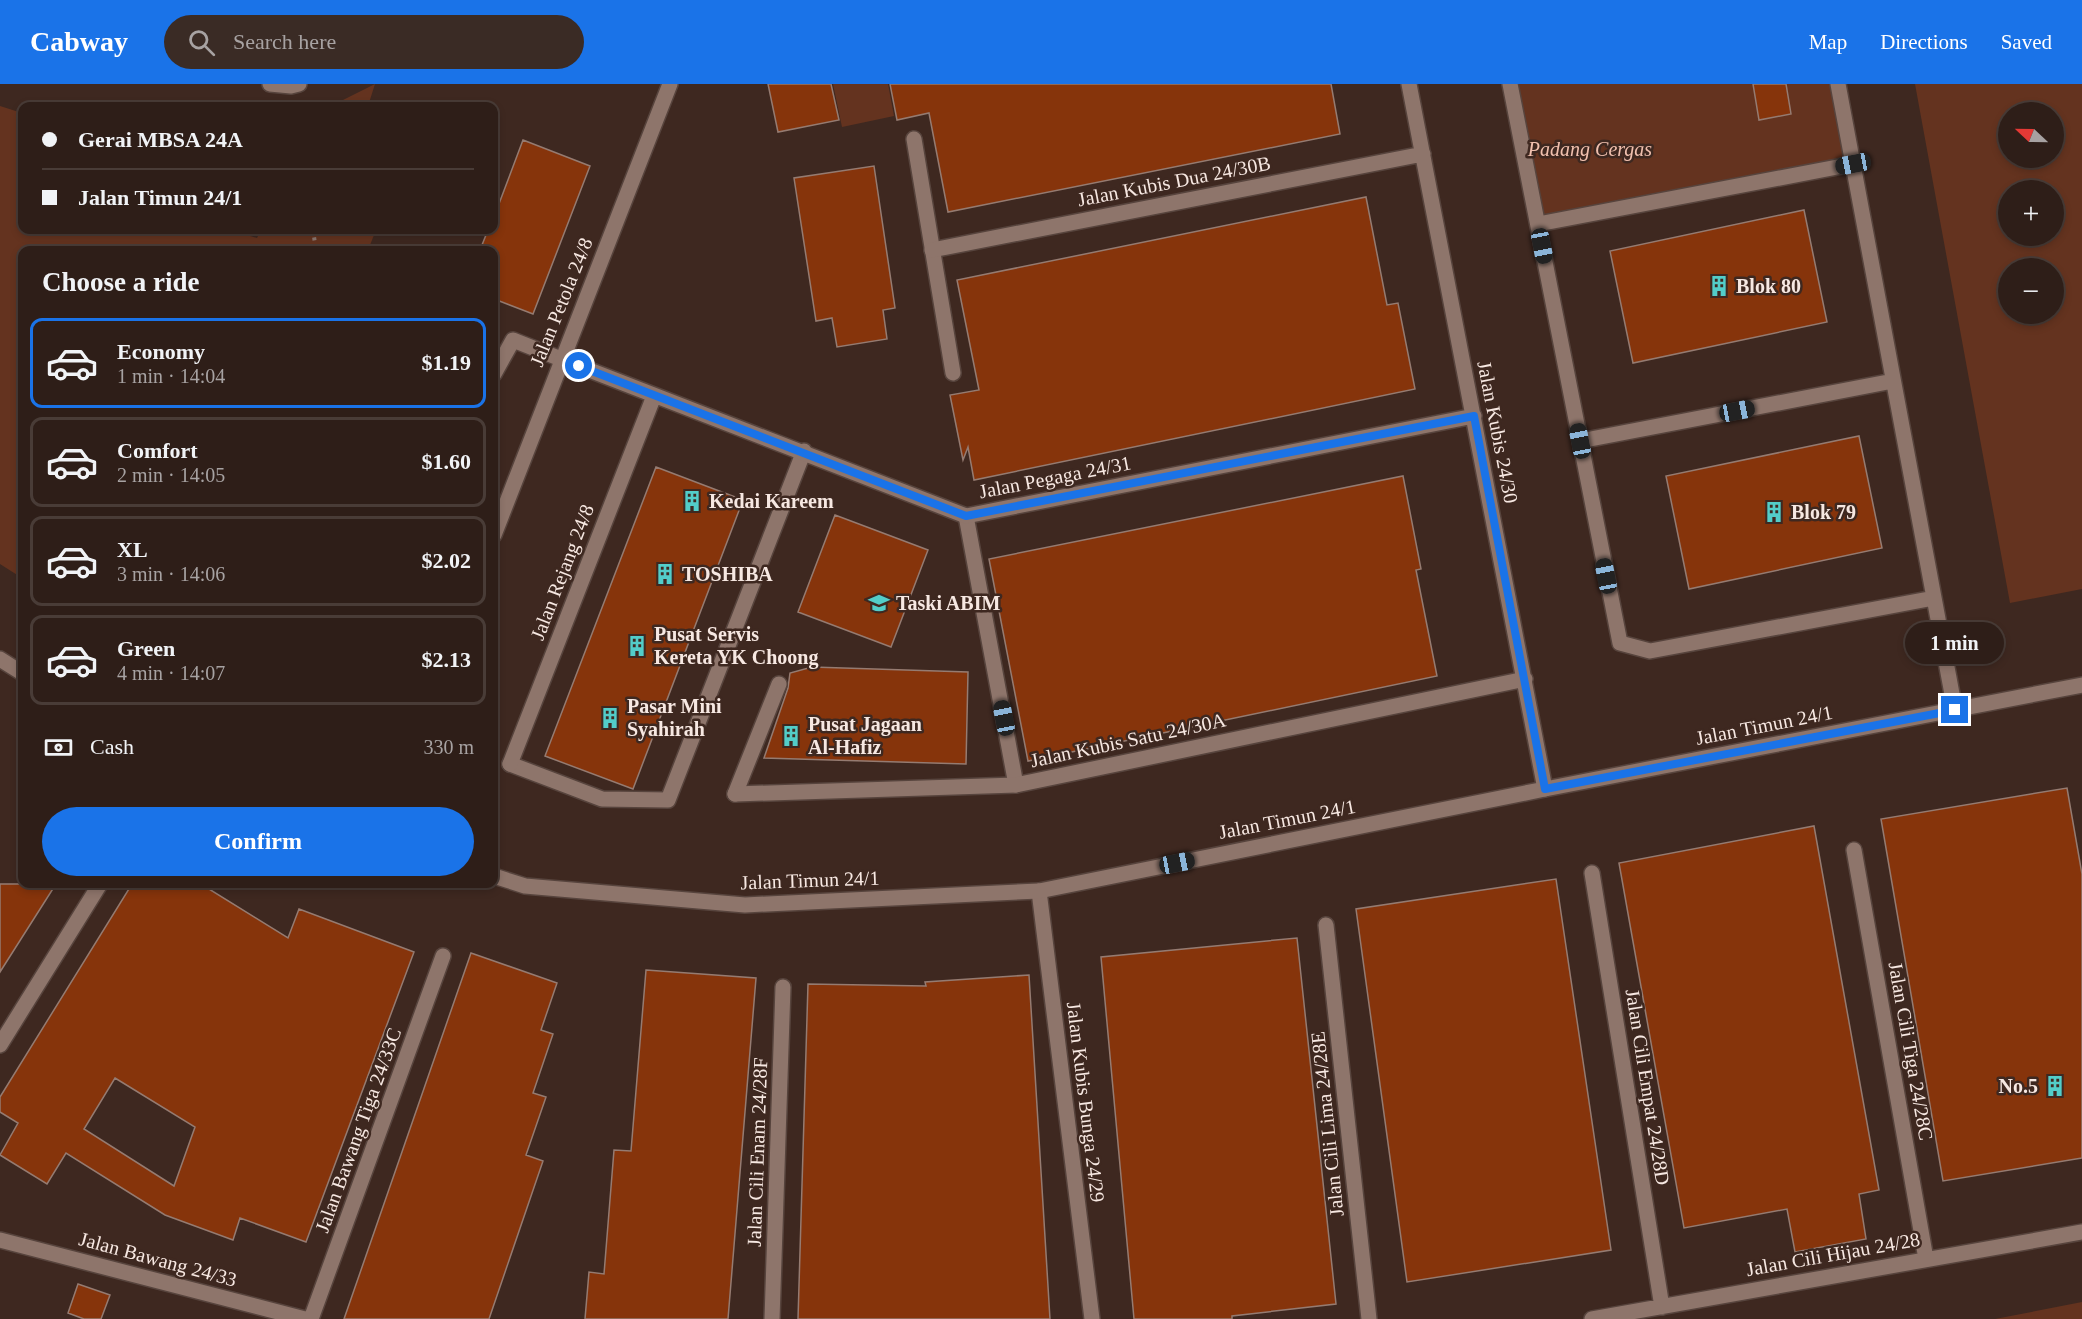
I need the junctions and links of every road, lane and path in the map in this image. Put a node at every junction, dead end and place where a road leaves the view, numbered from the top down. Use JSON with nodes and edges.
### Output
{"nodes":[{"id":1,"x":270,"y":84,"type":"edge"},
{"id":2,"x":299,"y":84,"type":"edge"},
{"id":3,"x":670,"y":84,"type":"edge"},
{"id":4,"x":1409,"y":84,"type":"edge"},
{"id":5,"x":1510,"y":84,"type":"edge"},
{"id":6,"x":1838,"y":84,"type":"edge"},
{"id":7,"x":914,"y":139,"type":"dead end"},
{"id":8,"x":1423,"y":154,"type":"junction"},
{"id":9,"x":1853,"y":164,"type":"junction"},
{"id":10,"x":1538,"y":224,"type":"junction"},
{"id":11,"x":932,"y":250,"type":"junction"},
{"id":12,"x":561,"y":358,"type":"junction"},
{"id":13,"x":498,"y":367,"type":"edge"},
{"id":14,"x":953,"y":373,"type":"dead end"},
{"id":15,"x":1893,"y":381,"type":"junction"},
{"id":16,"x":654,"y":396,"type":"junction"},
{"id":17,"x":1474,"y":416,"type":"junction"},
{"id":18,"x":1580,"y":441,"type":"junction"},
{"id":19,"x":804,"y":451,"type":"junction"},
{"id":20,"x":966,"y":516,"type":"junction"},
{"id":21,"x":498,"y":524,"type":"edge"},
{"id":22,"x":1934,"y":598,"type":"junction"},
{"id":23,"x":0,"y":658,"type":"edge"},
{"id":24,"x":18,"y":670,"type":"edge"},
{"id":25,"x":1524,"y":680,"type":"junction"},
{"id":26,"x":779,"y":684,"type":"dead end"},
{"id":27,"x":2082,"y":685,"type":"edge"},
{"id":28,"x":1955,"y":710,"type":"junction"},
{"id":29,"x":1016,"y":785,"type":"junction"},
{"id":30,"x":1545,"y":789,"type":"junction"},
{"id":31,"x":1854,"y":850,"type":"dead end"},
{"id":32,"x":1592,"y":873,"type":"dead end"},
{"id":33,"x":498,"y":877,"type":"edge"},
{"id":34,"x":98,"y":888,"type":"edge"},
{"id":35,"x":1039,"y":891,"type":"junction"},
{"id":36,"x":1326,"y":925,"type":"dead end"},
{"id":37,"x":444,"y":956,"type":"dead end"},
{"id":38,"x":783,"y":987,"type":"dead end"},
{"id":39,"x":0,"y":1045,"type":"edge"},
{"id":40,"x":2082,"y":1232,"type":"edge"},
{"id":41,"x":0,"y":1240,"type":"edge"},
{"id":42,"x":1926,"y":1259,"type":"junction"},
{"id":43,"x":1662,"y":1307,"type":"junction"},
{"id":44,"x":305,"y":1319,"type":"edge"},
{"id":45,"x":311,"y":1319,"type":"edge"},
{"id":46,"x":772,"y":1319,"type":"edge"},
{"id":47,"x":1092,"y":1319,"type":"edge"},
{"id":48,"x":1369,"y":1319,"type":"edge"},
{"id":49,"x":1592,"y":1319,"type":"edge"}],
"edges":[{"from":1,"to":2,"type":"street"},
{"from":3,"to":12,"type":"street","name":"Jalan Petola 24/8"},
{"from":4,"to":8,"type":"street","name":"Jalan Kubis 24/30"},
{"from":5,"to":10,"type":"street"},
{"from":6,"to":9,"type":"street"},
{"from":7,"to":11,"type":"street"},
{"from":8,"to":11,"type":"street","name":"Jalan Kubis Dua 24/30B"},
{"from":8,"to":17,"type":"street","name":"Jalan Kubis 24/30"},
{"from":9,"to":10,"type":"street"},
{"from":9,"to":15,"type":"street"},
{"from":10,"to":18,"type":"street"},
{"from":11,"to":14,"type":"street"},
{"from":12,"to":13,"type":"street","name":"Jalan Pegaga 24/31"},
{"from":12,"to":16,"type":"street","name":"Jalan Pegaga 24/31"},
{"from":12,"to":21,"type":"street","name":"Jalan Petola 24/8"},
{"from":15,"to":18,"type":"street"},
{"from":15,"to":22,"type":"street"},
{"from":16,"to":19,"type":"street","name":"Jalan Pegaga 24/31"},
{"from":16,"to":19,"type":"street","name":"Jalan Rejang 24/8"},
{"from":17,"to":20,"type":"street","name":"Jalan Pegaga 24/31"},
{"from":17,"to":25,"type":"street","name":"Jalan Kubis 24/30"},
{"from":18,"to":22,"type":"street"},
{"from":19,"to":20,"type":"street","name":"Jalan Pegaga 24/31"},
{"from":20,"to":29,"type":"street"},
{"from":22,"to":28,"type":"street"},
{"from":23,"to":24,"type":"street"},
{"from":25,"to":29,"type":"street","name":"Jalan Kubis Satu 24/30A"},
{"from":25,"to":30,"type":"street","name":"Jalan Kubis 24/30"},
{"from":26,"to":29,"type":"street","name":"Jalan Kubis Satu 24/30A"},
{"from":27,"to":28,"type":"street","name":"Jalan Timun 24/1"},
{"from":28,"to":30,"type":"street","name":"Jalan Timun 24/1"},
{"from":30,"to":35,"type":"street","name":"Jalan Timun 24/1"},
{"from":31,"to":42,"type":"street","name":"Jalan Cili Tiga 24/28C"},
{"from":32,"to":43,"type":"street","name":"Jalan Cili Empat 24/28D"},
{"from":33,"to":35,"type":"street","name":"Jalan Timun 24/1"},
{"from":34,"to":39,"type":"street"},
{"from":35,"to":47,"type":"street","name":"Jalan Kubis Bunga 24/29"},
{"from":36,"to":48,"type":"street","name":"Jalan Cili Lima 24/28E"},
{"from":37,"to":45,"type":"street","name":"Jalan Bawang Tiga 24/33C"},
{"from":38,"to":46,"type":"street","name":"Jalan Cili Enam 24/28F"},
{"from":40,"to":42,"type":"street","name":"Jalan Cili Hijau 24/28"},
{"from":41,"to":44,"type":"street","name":"Jalan Bawang 24/33"},
{"from":42,"to":43,"type":"street","name":"Jalan Cili Hijau 24/28"},
{"from":43,"to":49,"type":"street","name":"Jalan Cili Hijau 24/28"}]}
